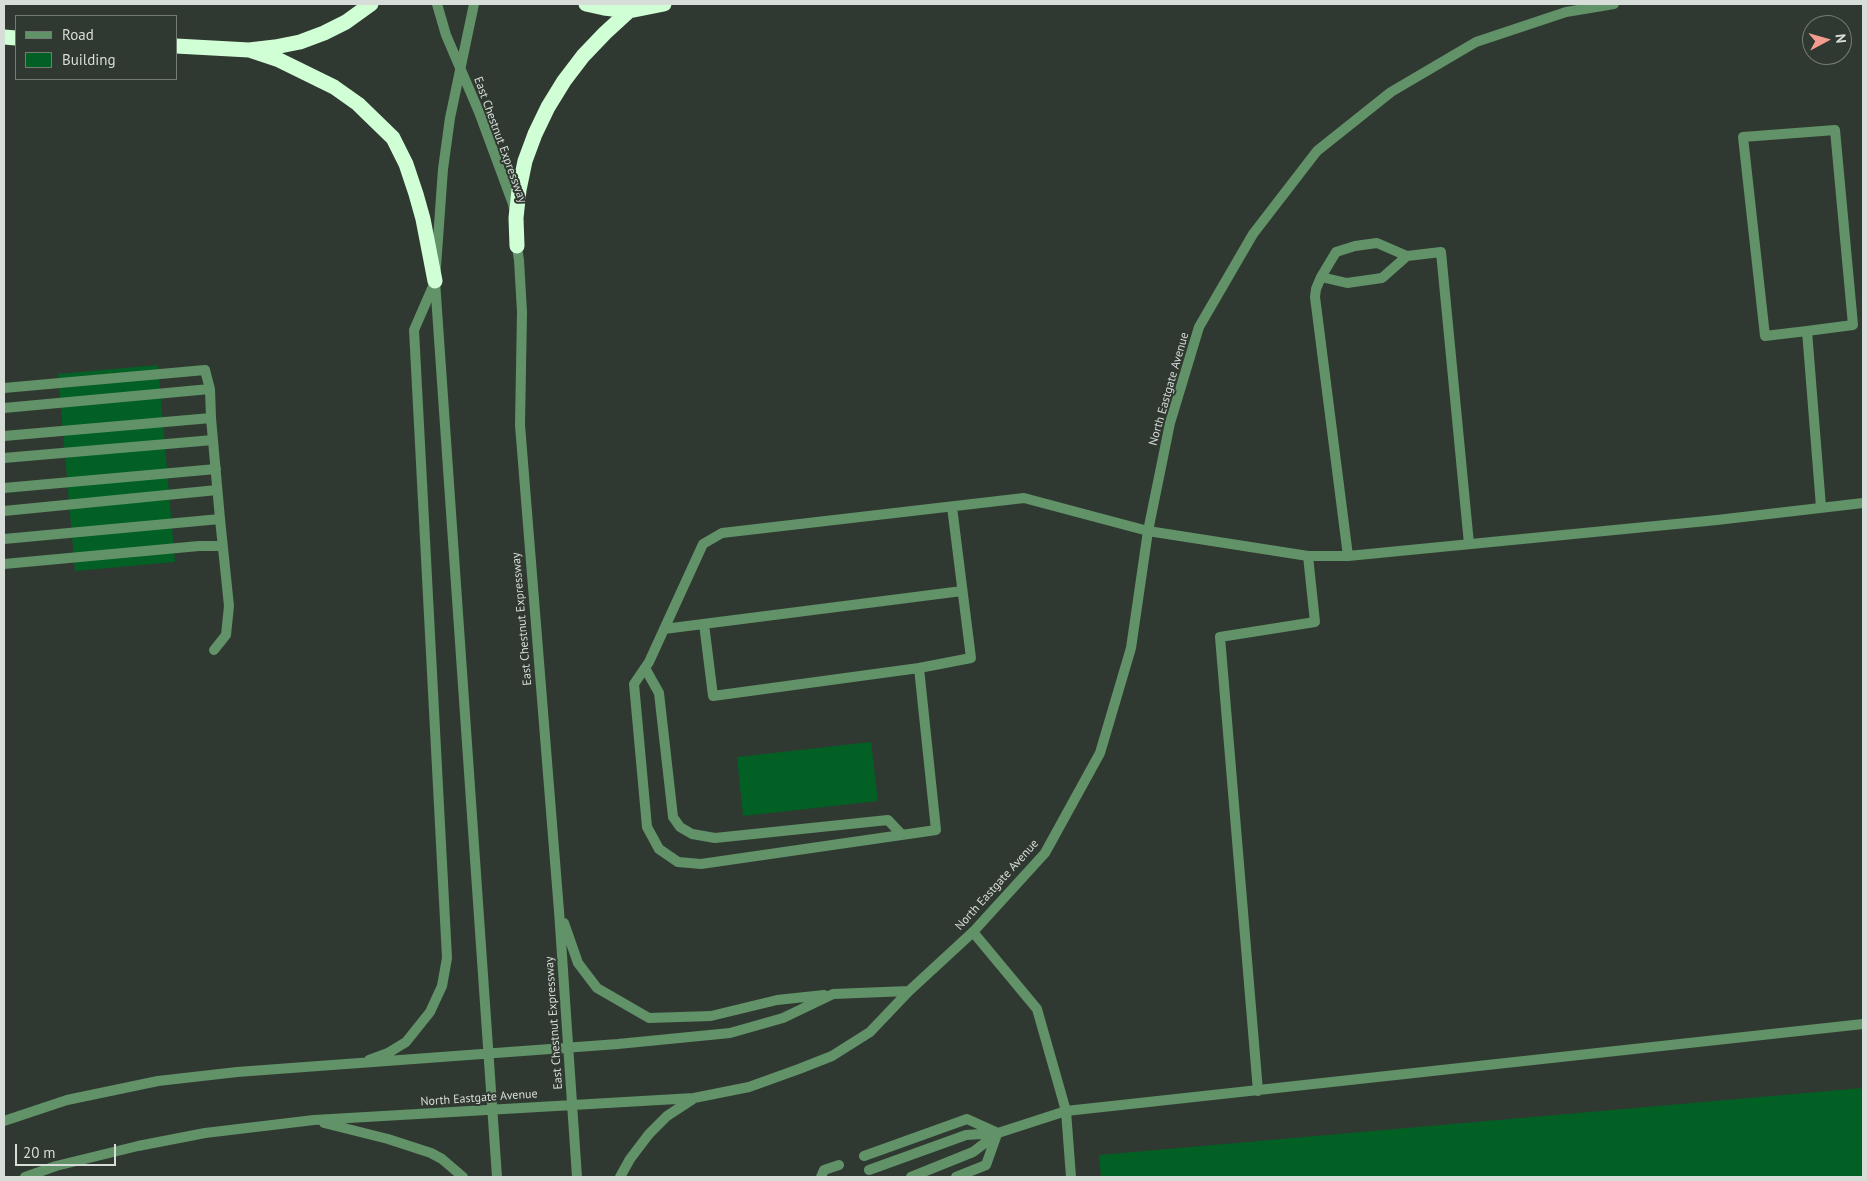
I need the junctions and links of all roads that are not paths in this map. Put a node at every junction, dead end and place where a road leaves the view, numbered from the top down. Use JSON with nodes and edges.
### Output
{"nodes":[{"id":1,"x":370,"y":4,"type":"edge"},
{"id":2,"x":437,"y":4,"type":"edge"},
{"id":3,"x":474,"y":4,"type":"edge"},
{"id":4,"x":586,"y":4,"type":"edge"},
{"id":5,"x":664,"y":4,"type":"edge"},
{"id":6,"x":1614,"y":4,"type":"edge"},
{"id":7,"x":629,"y":11,"type":"junction"},
{"id":8,"x":178,"y":46,"type":"edge"},
{"id":9,"x":249,"y":50,"type":"junction"},
{"id":10,"x":460,"y":69,"type":"junction"},
{"id":11,"x":516,"y":246,"type":"junction"},
{"id":12,"x":1406,"y":256,"type":"junction"},
{"id":13,"x":1321,"y":277,"type":"junction"},
{"id":14,"x":436,"y":281,"type":"junction"},
{"id":15,"x":1808,"y":331,"type":"junction"},
{"id":16,"x":4,"y":388,"type":"edge"},
{"id":17,"x":210,"y":390,"type":"junction"},
{"id":18,"x":4,"y":408,"type":"edge"},
{"id":19,"x":211,"y":418,"type":"junction"},
{"id":20,"x":4,"y":436,"type":"edge"},
{"id":21,"x":213,"y":440,"type":"junction"},
{"id":22,"x":4,"y":458,"type":"edge"},
{"id":23,"x":216,"y":469,"type":"junction"},
{"id":24,"x":4,"y":488,"type":"edge"},
{"id":25,"x":217,"y":490,"type":"junction"},
{"id":26,"x":1863,"y":503,"type":"edge"},
{"id":27,"x":952,"y":507,"type":"junction"},
{"id":28,"x":1821,"y":507,"type":"junction"},
{"id":29,"x":4,"y":511,"type":"edge"},
{"id":30,"x":220,"y":519,"type":"junction"},
{"id":31,"x":1148,"y":531,"type":"junction"},
{"id":32,"x":4,"y":539,"type":"edge"},
{"id":33,"x":1469,"y":544,"type":"junction"},
{"id":34,"x":222,"y":546,"type":"junction"},
{"id":35,"x":1308,"y":556,"type":"junction"},
{"id":36,"x":1348,"y":556,"type":"junction"},
{"id":37,"x":4,"y":564,"type":"edge"},
{"id":38,"x":962,"y":591,"type":"junction"},
{"id":39,"x":704,"y":624,"type":"junction"},
{"id":40,"x":664,"y":629,"type":"junction"},
{"id":41,"x":214,"y":650,"type":"dead end"},
{"id":42,"x":645,"y":668,"type":"junction"},
{"id":43,"x":919,"y":668,"type":"junction"},
{"id":44,"x":902,"y":835,"type":"junction"},
{"id":45,"x":559,"y":911,"type":"junction"},
{"id":46,"x":973,"y":932,"type":"junction"},
{"id":47,"x":909,"y":991,"type":"junction"},
{"id":48,"x":833,"y":994,"type":"junction"},
{"id":49,"x":1863,"y":1024,"type":"edge"},
{"id":50,"x":568,"y":1047,"type":"junction"},
{"id":51,"x":488,"y":1054,"type":"junction"},
{"id":52,"x":355,"y":1064,"type":"junction"},
{"id":53,"x":1258,"y":1091,"type":"junction"},
{"id":54,"x":694,"y":1098,"type":"junction"},
{"id":55,"x":572,"y":1104,"type":"junction"},
{"id":56,"x":492,"y":1110,"type":"junction"},
{"id":57,"x":1066,"y":1111,"type":"junction"},
{"id":58,"x":314,"y":1120,"type":"junction"},
{"id":59,"x":4,"y":1121,"type":"edge"},
{"id":60,"x":998,"y":1133,"type":"junction"},
{"id":61,"x":864,"y":1156,"type":"dead end"},
{"id":62,"x":839,"y":1165,"type":"dead end"},
{"id":63,"x":869,"y":1170,"type":"dead end"},
{"id":64,"x":25,"y":1177,"type":"edge"},
{"id":65,"x":463,"y":1177,"type":"edge"},
{"id":66,"x":497,"y":1177,"type":"edge"},
{"id":67,"x":577,"y":1177,"type":"edge"},
{"id":68,"x":620,"y":1177,"type":"edge"},
{"id":69,"x":821,"y":1177,"type":"edge"},
{"id":70,"x":911,"y":1177,"type":"edge"},
{"id":71,"x":956,"y":1177,"type":"edge"},
{"id":72,"x":1071,"y":1177,"type":"edge"}],
"edges":[{"from":1,"to":9,"type":"highway"},
{"from":2,"to":10,"type":"street","name":"East Chestnut Expressway"},
{"from":3,"to":10,"type":"street","name":"East Chestnut Expressway"},
{"from":4,"to":7,"type":"highway"},
{"from":5,"to":7,"type":"highway"},
{"from":6,"to":31,"type":"street","name":"North Eastgate Avenue"},
{"from":7,"to":11,"type":"highway"},
{"from":8,"to":9,"type":"highway"},
{"from":9,"to":14,"type":"highway"},
{"from":10,"to":11,"type":"street","name":"East Chestnut Expressway"},
{"from":10,"to":14,"type":"street","name":"East Chestnut Expressway"},
{"from":11,"to":45,"type":"street","name":"East Chestnut Expressway"},
{"from":12,"to":13,"type":"street"},
{"from":12,"to":13,"type":"street"},
{"from":12,"to":33,"type":"street"},
{"from":13,"to":36,"type":"street"},
{"from":14,"to":51,"type":"street","name":"East Chestnut Expressway"},
{"from":14,"to":52,"type":"street"},
{"from":15,"to":15,"type":"street"},
{"from":15,"to":28,"type":"street"},
{"from":16,"to":17,"type":"street"},
{"from":17,"to":18,"type":"street"},
{"from":17,"to":19,"type":"street"},
{"from":19,"to":20,"type":"street"},
{"from":19,"to":21,"type":"street"},
{"from":21,"to":22,"type":"street"},
{"from":21,"to":23,"type":"street"},
{"from":23,"to":24,"type":"street"},
{"from":23,"to":25,"type":"street"},
{"from":25,"to":29,"type":"street"},
{"from":25,"to":30,"type":"street"},
{"from":26,"to":28,"type":"street"},
{"from":27,"to":31,"type":"street"},
{"from":27,"to":38,"type":"street"},
{"from":27,"to":40,"type":"street"},
{"from":28,"to":33,"type":"street"},
{"from":30,"to":32,"type":"street"},
{"from":30,"to":34,"type":"street"},
{"from":31,"to":35,"type":"street"},
{"from":31,"to":46,"type":"street","name":"North Eastgate Avenue"},
{"from":33,"to":36,"type":"street"},
{"from":34,"to":37,"type":"street"},
{"from":34,"to":41,"type":"street"},
{"from":35,"to":36,"type":"street"},
{"from":35,"to":53,"type":"street"},
{"from":38,"to":39,"type":"street"},
{"from":38,"to":43,"type":"street"},
{"from":39,"to":40,"type":"street"},
{"from":39,"to":43,"type":"street"},
{"from":40,"to":42,"type":"street"},
{"from":42,"to":44,"type":"street"},
{"from":42,"to":44,"type":"street"},
{"from":43,"to":44,"type":"street"},
{"from":45,"to":48,"type":"street"},
{"from":45,"to":50,"type":"street","name":"East Chestnut Expressway"},
{"from":46,"to":47,"type":"street","name":"North Eastgate Avenue"},
{"from":46,"to":57,"type":"street"},
{"from":47,"to":48,"type":"street"},
{"from":47,"to":54,"type":"street","name":"North Eastgate Avenue"},
{"from":48,"to":50,"type":"street"},
{"from":49,"to":53,"type":"street"},
{"from":50,"to":51,"type":"street"},
{"from":50,"to":55,"type":"street","name":"East Chestnut Expressway"},
{"from":51,"to":52,"type":"street"},
{"from":51,"to":56,"type":"street","name":"East Chestnut Expressway"},
{"from":52,"to":59,"type":"street"},
{"from":53,"to":57,"type":"street"},
{"from":54,"to":55,"type":"street","name":"North Eastgate Avenue"},
{"from":54,"to":68,"type":"street"},
{"from":55,"to":56,"type":"street","name":"North Eastgate Avenue"},
{"from":55,"to":67,"type":"street","name":"East Chestnut Expressway"},
{"from":56,"to":58,"type":"street","name":"North Eastgate Avenue"},
{"from":56,"to":66,"type":"street","name":"East Chestnut Expressway"},
{"from":57,"to":60,"type":"street"},
{"from":57,"to":72,"type":"street"},
{"from":58,"to":64,"type":"street","name":"North Eastgate Avenue"},
{"from":58,"to":65,"type":"street"},
{"from":60,"to":61,"type":"street"},
{"from":60,"to":63,"type":"street"},
{"from":60,"to":70,"type":"street"},
{"from":60,"to":71,"type":"street"},
{"from":62,"to":69,"type":"street"}]}
